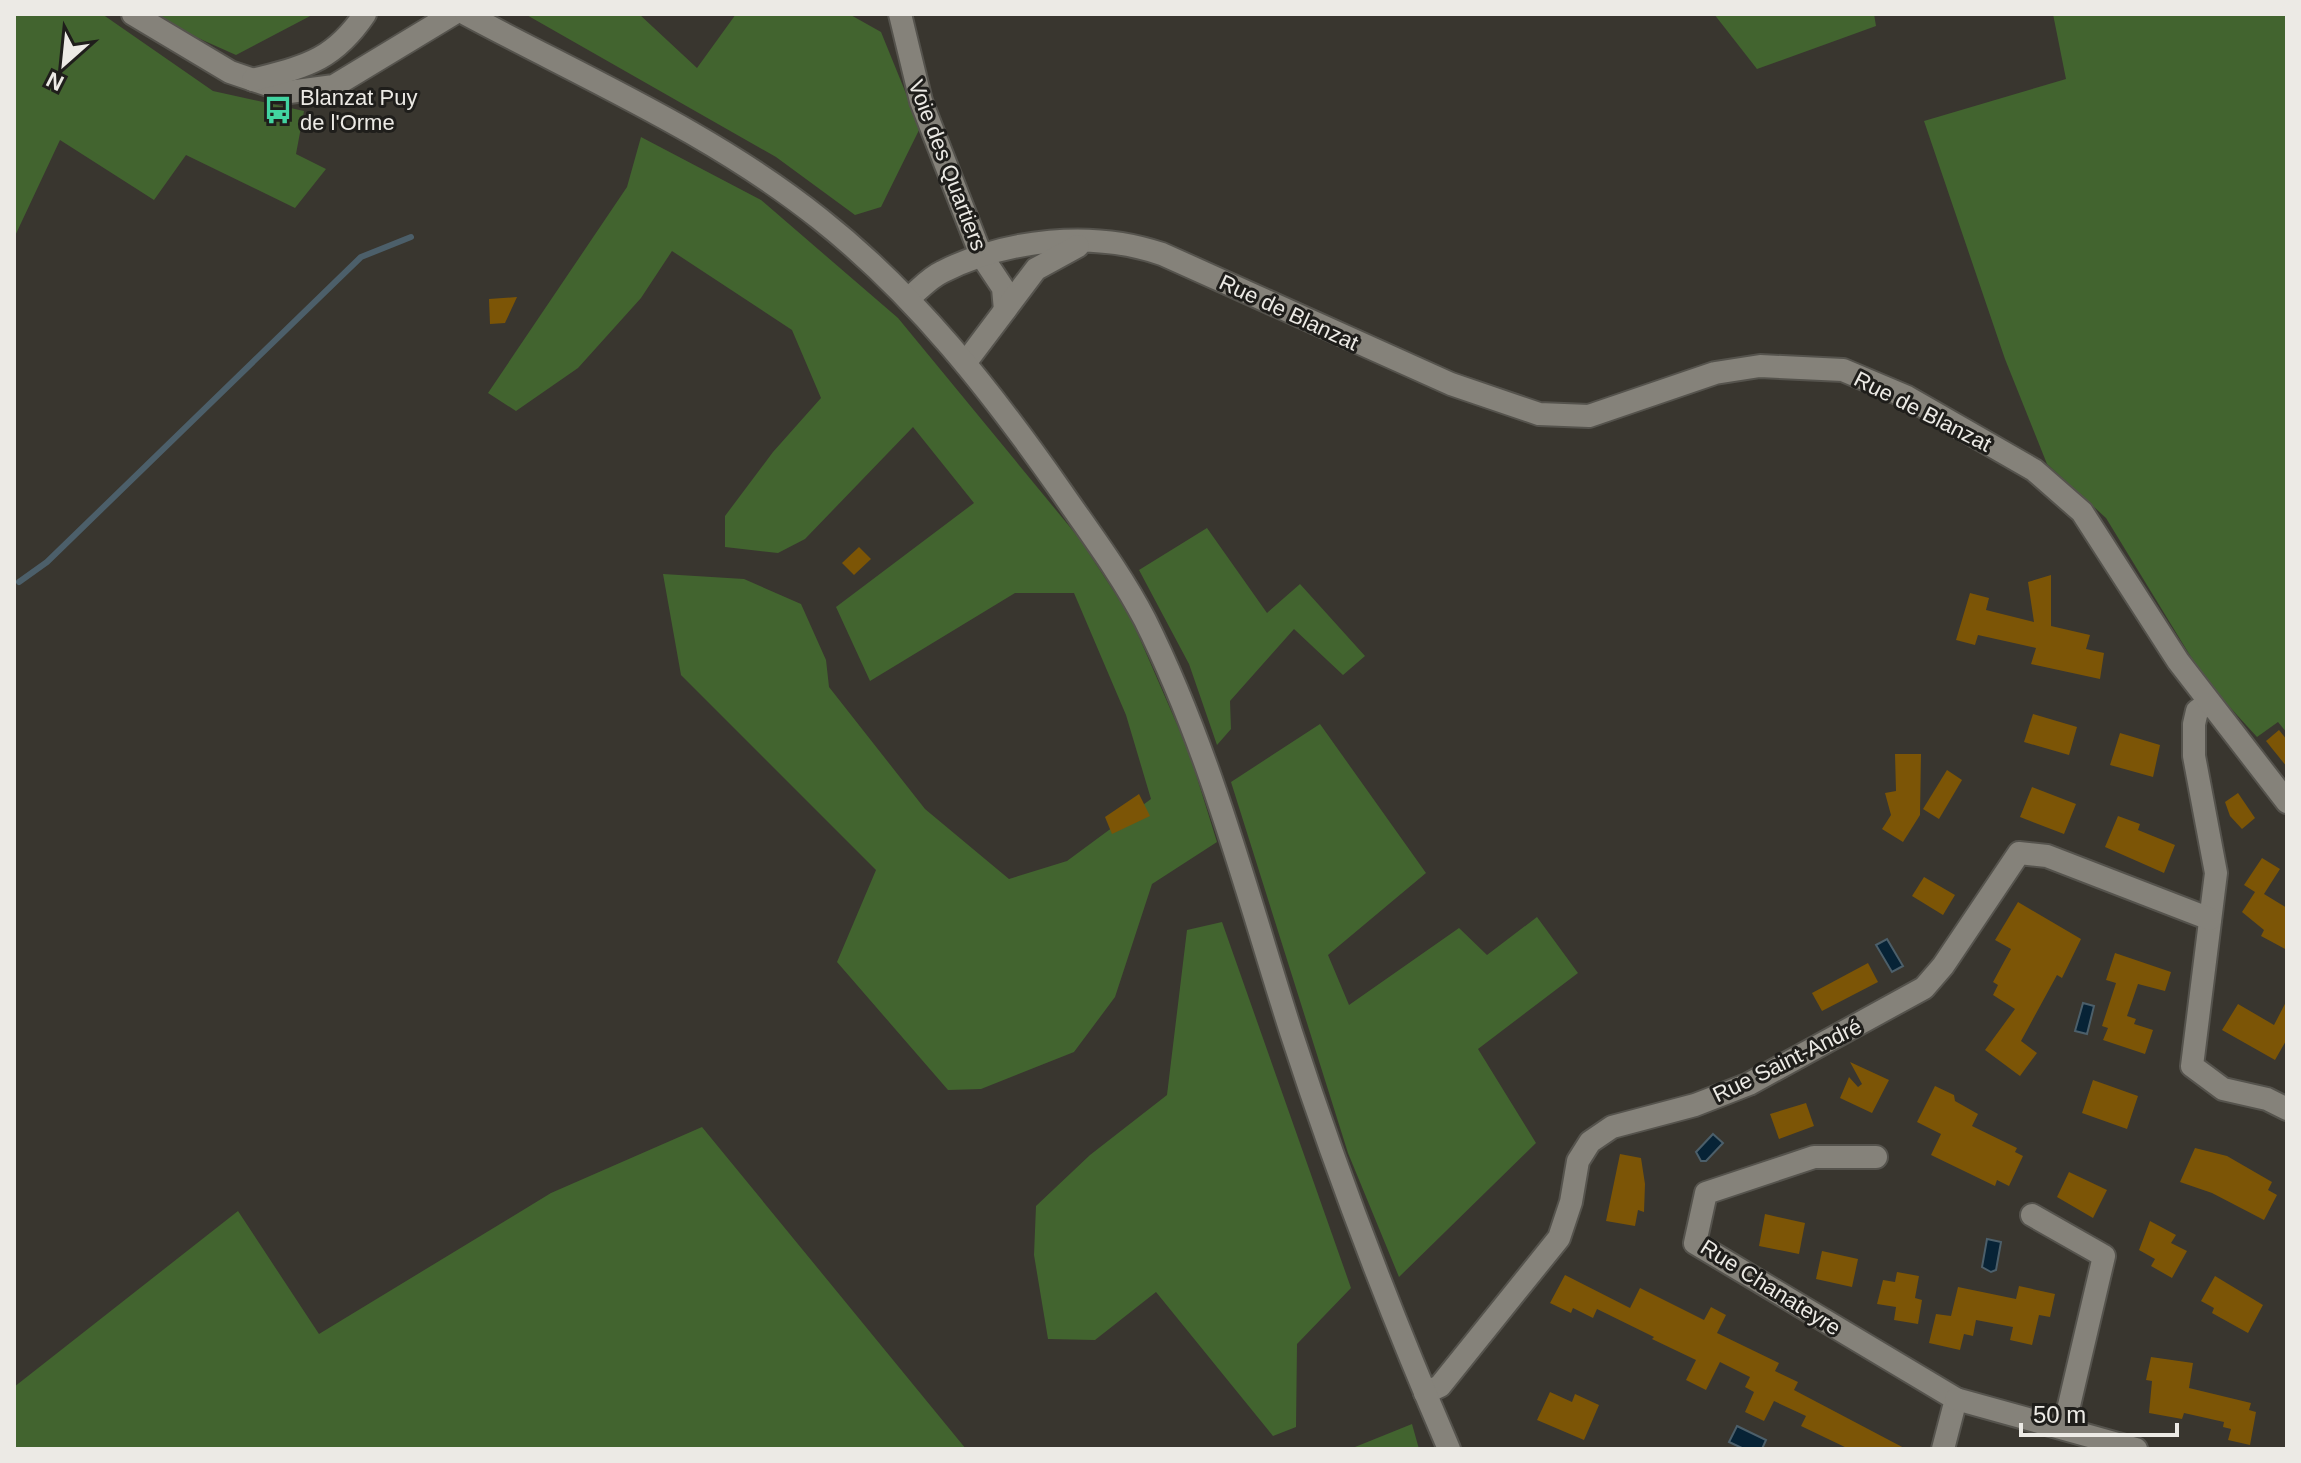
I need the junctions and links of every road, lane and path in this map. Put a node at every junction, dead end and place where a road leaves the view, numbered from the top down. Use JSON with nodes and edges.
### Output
{"nodes":[{"id":1,"x":133,"y":14,"type":"edge"},
{"id":2,"x":365,"y":14,"type":"edge"},
{"id":3,"x":453,"y":14,"type":"edge"},
{"id":4,"x":466,"y":14,"type":"edge"},
{"id":5,"x":900,"y":14,"type":"edge"},
{"id":6,"x":252,"y":80,"type":"junction"},
{"id":7,"x":1094,"y":241,"type":"junction"},
{"id":8,"x":981,"y":255,"type":"junction"},
{"id":9,"x":908,"y":299,"type":"junction"},
{"id":10,"x":1005,"y":310,"type":"junction"},
{"id":11,"x":966,"y":362,"type":"junction"},
{"id":12,"x":2208,"y":703,"type":"junction"},
{"id":13,"x":2287,"y":802,"type":"edge"},
{"id":14,"x":2210,"y":919,"type":"junction"},
{"id":15,"x":2287,"y":1109,"type":"edge"},
{"id":16,"x":1876,"y":1157,"type":"dead end"},
{"id":17,"x":2032,"y":1215,"type":"dead end"},
{"id":18,"x":1425,"y":1393,"type":"junction"},
{"id":19,"x":1956,"y":1399,"type":"junction"},
{"id":20,"x":2064,"y":1427,"type":"junction"},
{"id":21,"x":1449,"y":1449,"type":"edge"},
{"id":22,"x":1943,"y":1449,"type":"edge"},
{"id":23,"x":2136,"y":1449,"type":"edge"}],
"edges":[{"from":1,"to":6,"type":"street"},
{"from":2,"to":6,"type":"street"},
{"from":3,"to":6,"type":"street"},
{"from":4,"to":9,"type":"street"},
{"from":5,"to":8,"type":"street","name":"Voie des Quartiers"},
{"from":7,"to":8,"type":"street","name":"Rue de Blanzat"},
{"from":7,"to":10,"type":"street","name":"Rue de Blanzat"},
{"from":7,"to":12,"type":"street","name":"Rue de Blanzat"},
{"from":8,"to":9,"type":"street","name":"Rue de Blanzat"},
{"from":8,"to":10,"type":"street","name":"Voie des Quartiers"},
{"from":9,"to":11,"type":"street"},
{"from":10,"to":11,"type":"street","name":"Rue de Blanzat"},
{"from":11,"to":18,"type":"street"},
{"from":12,"to":13,"type":"street","name":"Rue de Blanzat"},
{"from":12,"to":14,"type":"street"},
{"from":14,"to":15,"type":"street"},
{"from":14,"to":18,"type":"street","name":"Rue Saint-André"},
{"from":16,"to":19,"type":"street","name":"Rue Chanateyre"},
{"from":17,"to":20,"type":"street"},
{"from":18,"to":21,"type":"street"},
{"from":19,"to":20,"type":"street","name":"Rue Chanateyre"},
{"from":19,"to":22,"type":"street"},
{"from":20,"to":23,"type":"street","name":"Rue Chanateyre"}]}
